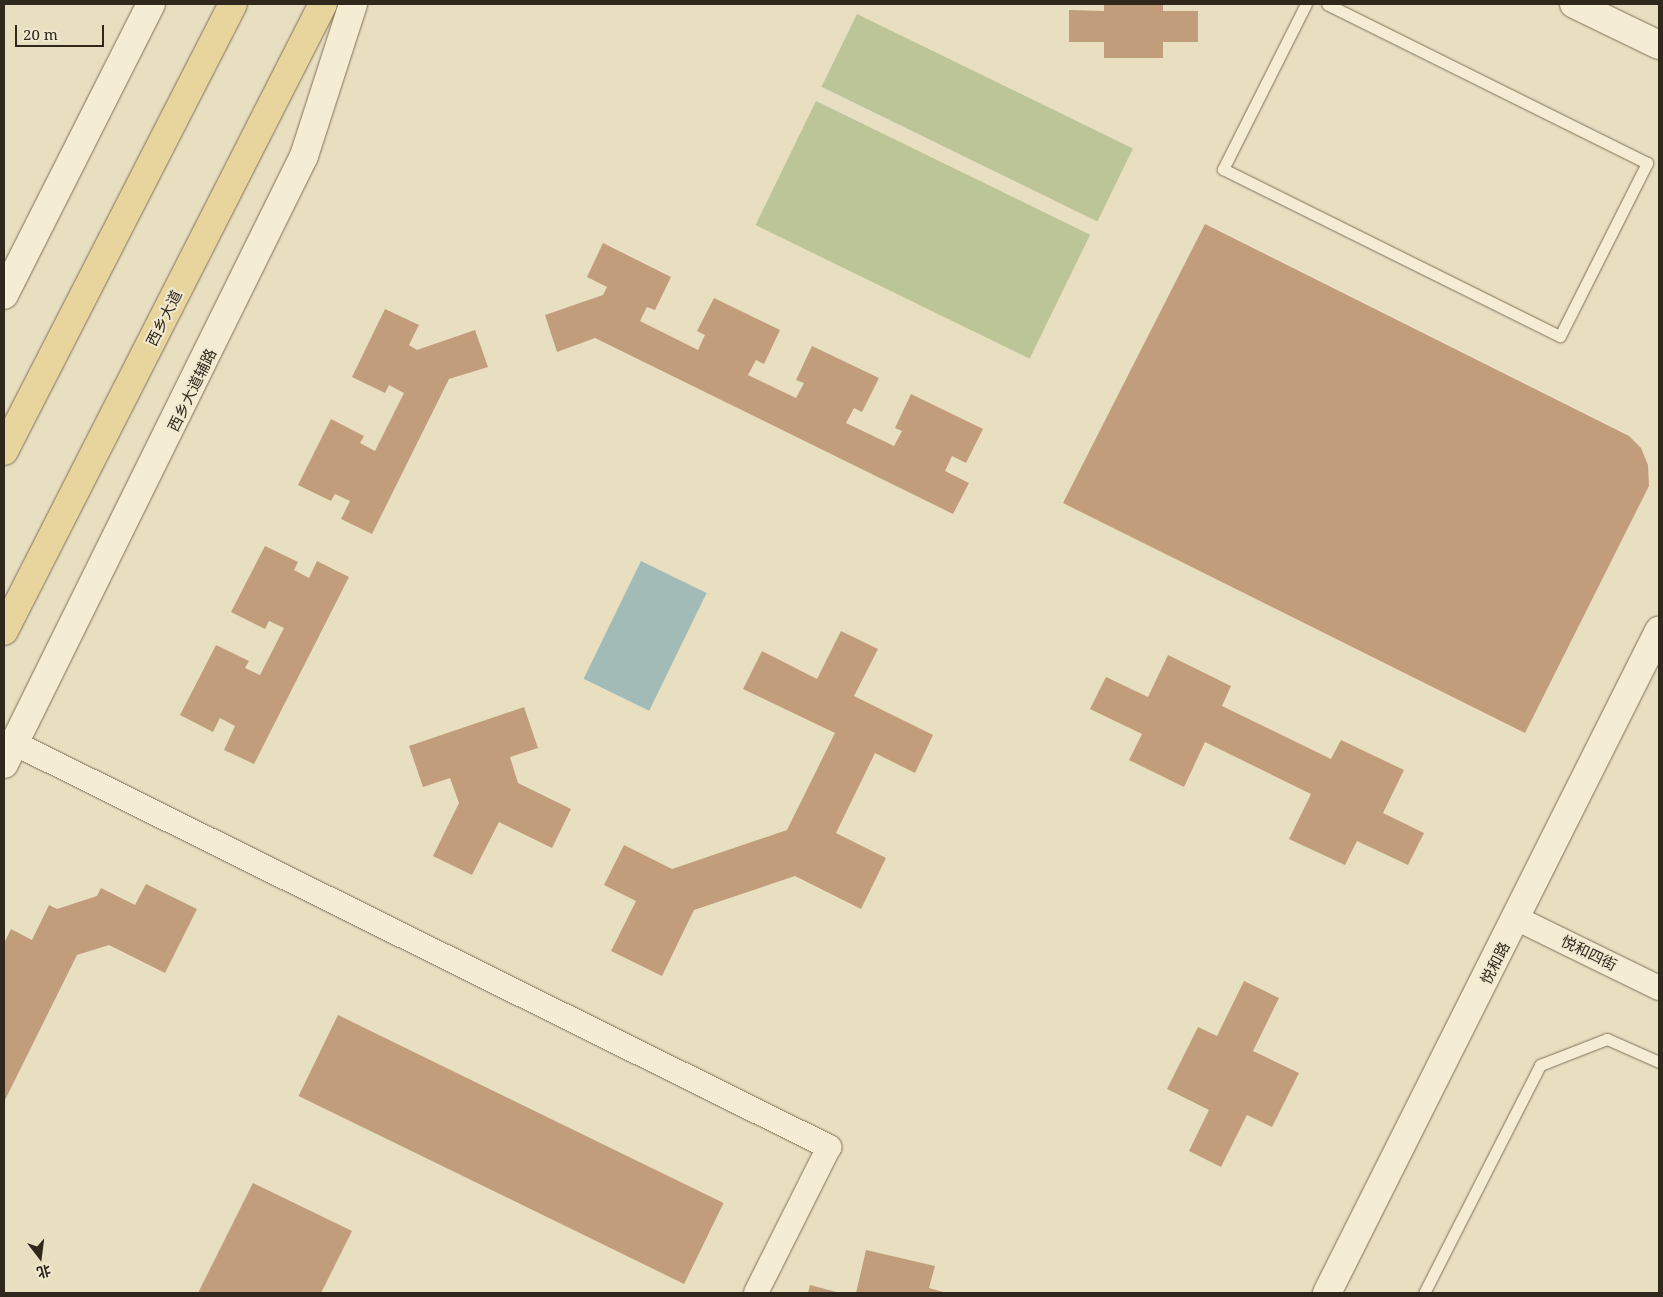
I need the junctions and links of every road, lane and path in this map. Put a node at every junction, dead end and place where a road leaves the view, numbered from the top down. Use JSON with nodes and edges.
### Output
{"nodes":[{"id":1,"x":151,"y":4,"type":"edge"},
{"id":2,"x":232,"y":4,"type":"edge"},
{"id":3,"x":323,"y":4,"type":"edge"},
{"id":4,"x":352,"y":4,"type":"edge"},
{"id":5,"x":1306,"y":4,"type":"edge"},
{"id":6,"x":1327,"y":4,"type":"edge"},
{"id":7,"x":1574,"y":4,"type":"edge"},
{"id":8,"x":1659,"y":46,"type":"edge"},
{"id":9,"x":4,"y":296,"type":"edge"},
{"id":10,"x":4,"y":451,"type":"edge"},
{"id":11,"x":4,"y":631,"type":"edge"},
{"id":12,"x":1659,"y":631,"type":"edge"},
{"id":13,"x":9,"y":754,"type":"edge"},
{"id":14,"x":1518,"y":919,"type":"junction"},
{"id":15,"x":1659,"y":988,"type":"edge"},
{"id":16,"x":1659,"y":1062,"type":"edge"},
{"id":17,"x":756,"y":1293,"type":"edge"},
{"id":18,"x":1326,"y":1293,"type":"edge"},
{"id":19,"x":1424,"y":1293,"type":"edge"}],
"edges":[{"from":1,"to":9,"type":"street"},
{"from":2,"to":10,"type":"main road"},
{"from":3,"to":11,"type":"main road","name":"西乡大道"},
{"from":4,"to":13,"type":"street","name":"西乡大道辅路"},
{"from":5,"to":6,"type":"lane"},
{"from":7,"to":8,"type":"street"},
{"from":12,"to":14,"type":"street","name":"悦和路"},
{"from":13,"to":17,"type":"street"},
{"from":14,"to":15,"type":"street","name":"悦和四街"},
{"from":14,"to":18,"type":"street","name":"悦和路"},
{"from":16,"to":19,"type":"lane"}]}
